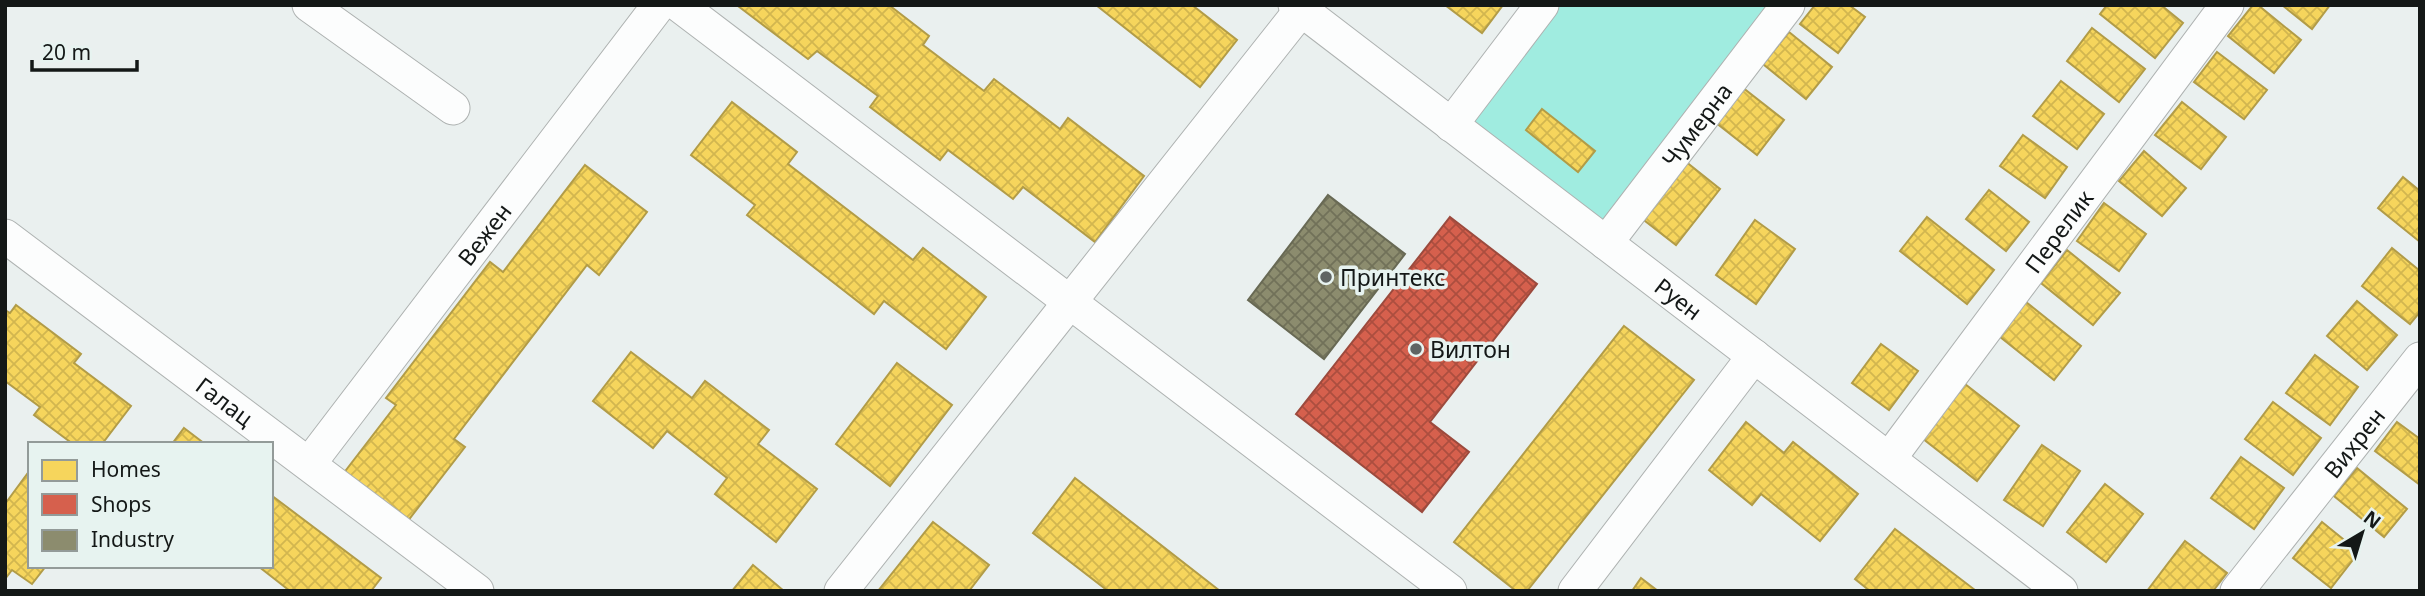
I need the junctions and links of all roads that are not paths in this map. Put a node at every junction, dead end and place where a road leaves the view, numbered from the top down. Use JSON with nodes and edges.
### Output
{"nodes":[{"id":1,"x":309,"y":5,"type":"edge"},
{"id":2,"x":659,"y":5,"type":"edge"},
{"id":3,"x":679,"y":5,"type":"edge"},
{"id":4,"x":1542,"y":5,"type":"edge"},
{"id":5,"x":1788,"y":5,"type":"edge"},
{"id":6,"x":2227,"y":5,"type":"edge"},
{"id":7,"x":1298,"y":8,"type":"edge"},
{"id":8,"x":453,"y":108,"type":"dead end"},
{"id":9,"x":1451,"y":125,"type":"junction"},
{"id":10,"x":5,"y":236,"type":"edge"},
{"id":11,"x":1606,"y":243,"type":"junction"},
{"id":12,"x":1070,"y":302,"type":"junction"},
{"id":13,"x":1754,"y":356,"type":"junction"},
{"id":14,"x":2420,"y":359,"type":"edge"},
{"id":15,"x":1889,"y":459,"type":"junction"},
{"id":16,"x":309,"y":464,"type":"junction"},
{"id":17,"x":477,"y":591,"type":"edge"},
{"id":18,"x":841,"y":591,"type":"edge"},
{"id":19,"x":1450,"y":591,"type":"edge"},
{"id":20,"x":1575,"y":591,"type":"edge"},
{"id":21,"x":2061,"y":591,"type":"edge"},
{"id":22,"x":2237,"y":591,"type":"edge"}],
"edges":[{"from":1,"to":8,"type":"street"},
{"from":2,"to":16,"type":"street","name":"Вежен"},
{"from":3,"to":12,"type":"street"},
{"from":4,"to":9,"type":"street"},
{"from":5,"to":11,"type":"street","name":"Чумерна"},
{"from":6,"to":15,"type":"street","name":"Перелик"},
{"from":7,"to":9,"type":"street","name":"Руен"},
{"from":7,"to":12,"type":"street"},
{"from":9,"to":11,"type":"street","name":"Руен"},
{"from":10,"to":16,"type":"street","name":"Галац"},
{"from":11,"to":13,"type":"street","name":"Руен"},
{"from":12,"to":18,"type":"street"},
{"from":12,"to":19,"type":"street"},
{"from":13,"to":15,"type":"street","name":"Руен"},
{"from":13,"to":20,"type":"street"},
{"from":14,"to":22,"type":"street","name":"Вихрен"},
{"from":15,"to":21,"type":"street","name":"Руен"},
{"from":16,"to":17,"type":"street","name":"Галац"}]}
